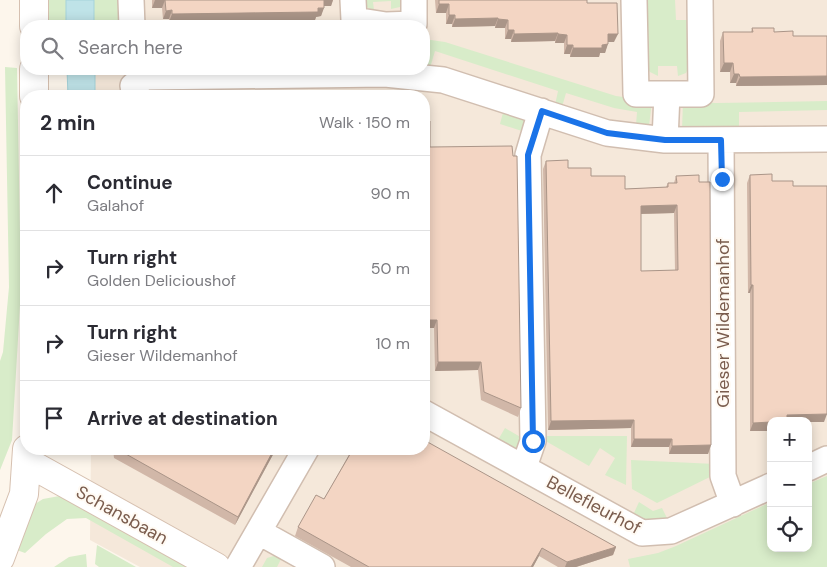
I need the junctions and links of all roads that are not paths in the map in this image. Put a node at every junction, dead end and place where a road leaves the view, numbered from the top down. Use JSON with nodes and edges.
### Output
{"nodes":[{"id":1,"x":34,"y":0,"type":"edge"},
{"id":2,"x":132,"y":0,"type":"edge"},
{"id":3,"x":353,"y":0,"type":"edge"},
{"id":4,"x":414,"y":0,"type":"edge"},
{"id":5,"x":634,"y":0,"type":"edge"},
{"id":6,"x":700,"y":0,"type":"edge"},
{"id":7,"x":34,"y":20,"type":"edge"},
{"id":8,"x":132,"y":20,"type":"edge"},
{"id":9,"x":354,"y":20,"type":"edge"},
{"id":10,"x":414,"y":20,"type":"edge"},
{"id":11,"x":34,"y":75,"type":"edge"},
{"id":12,"x":372,"y":75,"type":"edge"},
{"id":13,"x":407,"y":75,"type":"edge"},
{"id":14,"x":132,"y":84,"type":"edge"},
{"id":15,"x":330,"y":85,"type":"edge"},
{"id":16,"x":34,"y":90,"type":"edge"},
{"id":17,"x":667,"y":94,"type":"junction"},
{"id":18,"x":542,"y":111,"type":"junction"},
{"id":19,"x":827,"y":139,"type":"edge"},
{"id":20,"x":665,"y":140,"type":"junction"},
{"id":21,"x":721,"y":140,"type":"junction"},
{"id":22,"x":430,"y":416,"type":"edge"},
{"id":23,"x":27,"y":455,"type":"edge"},
{"id":24,"x":297,"y":455,"type":"edge"},
{"id":25,"x":827,"y":459,"type":"edge"},
{"id":26,"x":812,"y":466,"type":"edge"},
{"id":27,"x":524,"y":468,"type":"junction"},
{"id":28,"x":767,"y":488,"type":"edge"},
{"id":29,"x":0,"y":501,"type":"edge"},
{"id":30,"x":733,"y":504,"type":"junction"},
{"id":31,"x":259,"y":532,"type":"junction"},
{"id":32,"x":0,"y":558,"type":"edge"},
{"id":33,"x":216,"y":567,"type":"edge"},
{"id":34,"x":238,"y":567,"type":"edge"},
{"id":35,"x":322,"y":567,"type":"edge"}],
"edges":[{"from":1,"to":7,"type":"street"},
{"from":2,"to":8,"type":"street"},
{"from":3,"to":9,"type":"street"},
{"from":4,"to":10,"type":"street"},
{"from":5,"to":17,"type":"street"},
{"from":6,"to":17,"type":"street"},
{"from":11,"to":16,"type":"street"},
{"from":12,"to":15,"type":"street"},
{"from":13,"to":18,"type":"street"},
{"from":14,"to":15,"type":"street"},
{"from":17,"to":20,"type":"street"},
{"from":18,"to":20,"type":"street"},
{"from":18,"to":27,"type":"street"},
{"from":19,"to":21,"type":"street"},
{"from":20,"to":21,"type":"street"},
{"from":21,"to":30,"type":"street","name":"Gieser Wildemanhof"},
{"from":22,"to":27,"type":"street","name":"Bellefleurhof"},
{"from":23,"to":29,"type":"street"},
{"from":23,"to":32,"type":"street"},
{"from":23,"to":33,"type":"street","name":"Schansbaan"},
{"from":24,"to":31,"type":"street"},
{"from":25,"to":26,"type":"street"},
{"from":27,"to":30,"type":"street","name":"Bellefleurhof"},
{"from":28,"to":30,"type":"street","name":"Bellefleurhof"},
{"from":31,"to":34,"type":"street"},
{"from":31,"to":35,"type":"street"}]}
